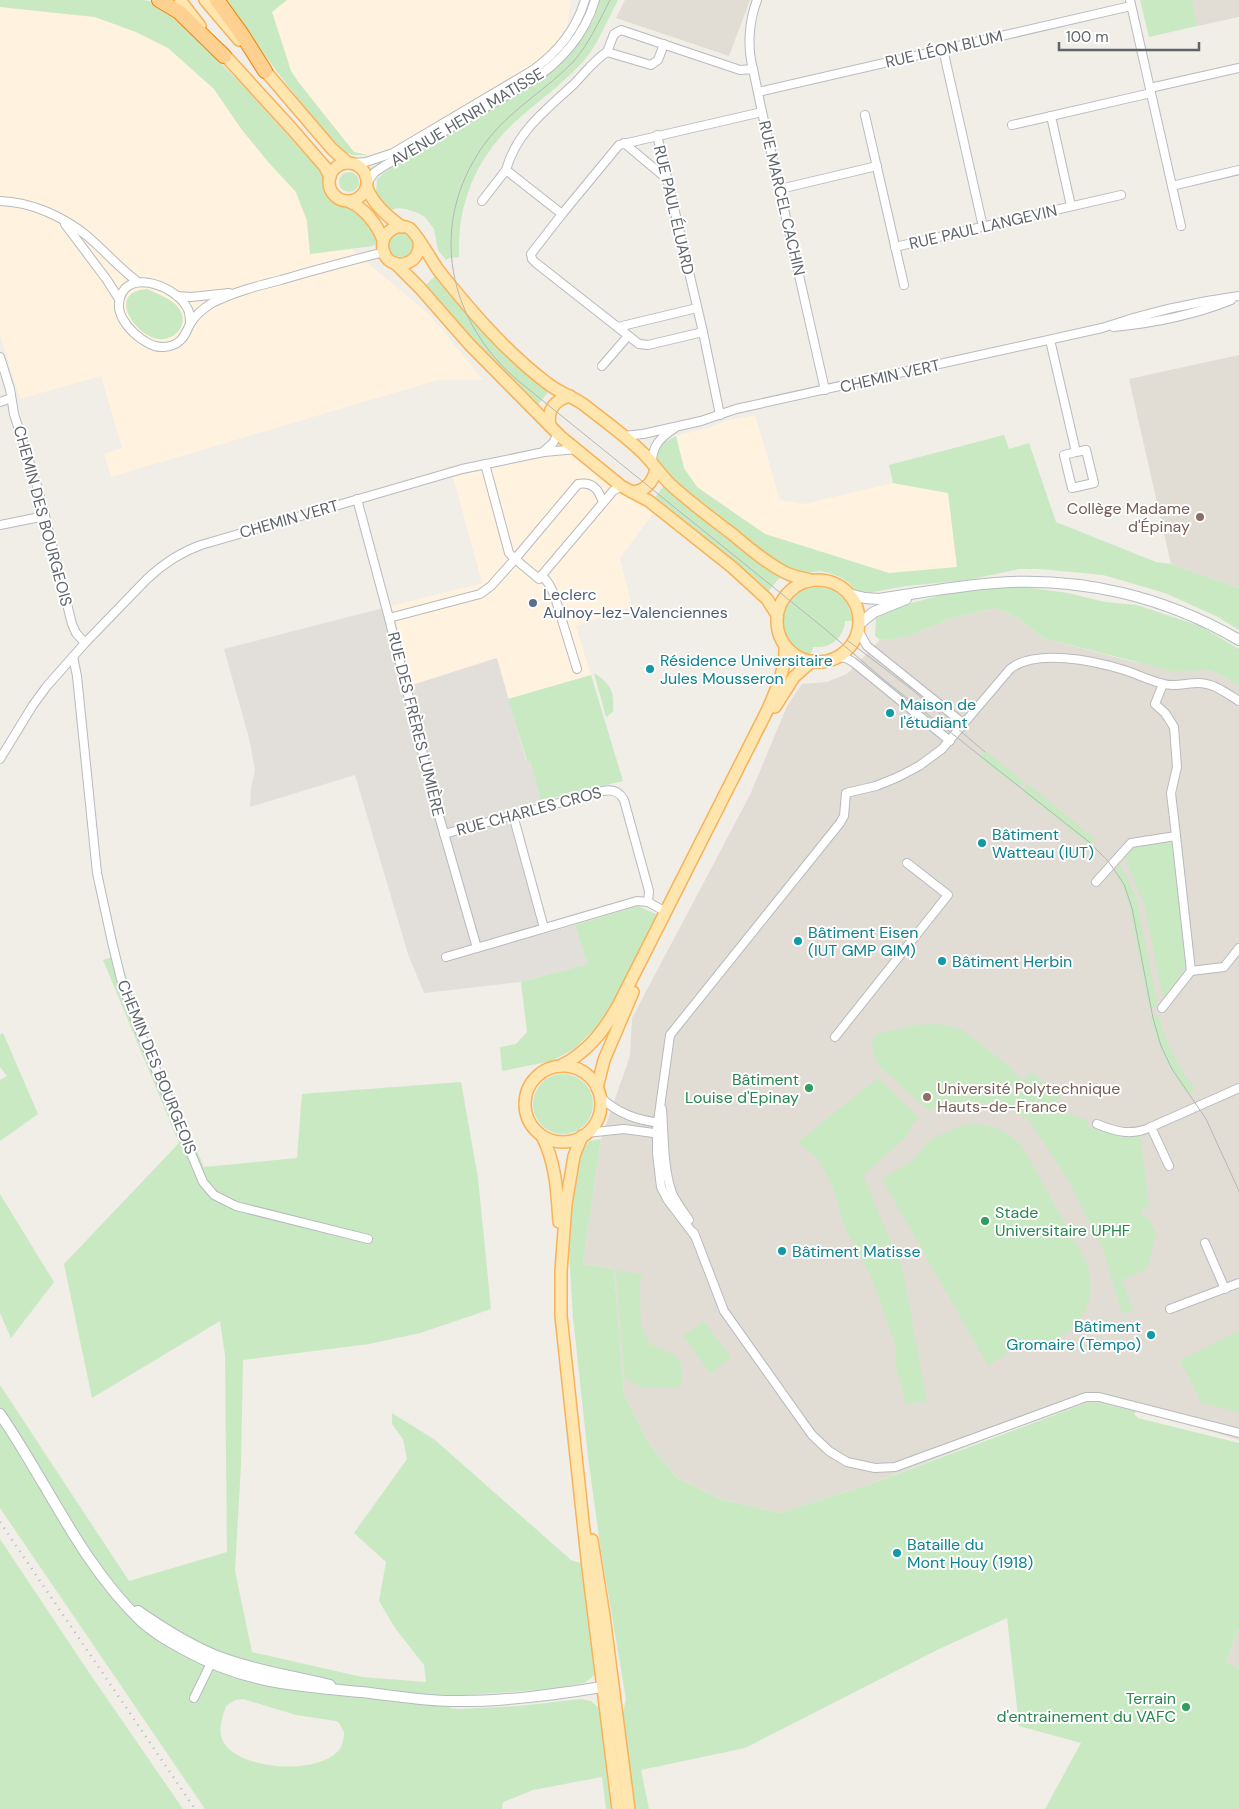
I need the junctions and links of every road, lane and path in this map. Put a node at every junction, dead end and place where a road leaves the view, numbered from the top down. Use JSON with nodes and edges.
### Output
{"nodes":[{"id":1,"x":159,"y":0,"type":"edge"},
{"id":2,"x":180,"y":0,"type":"edge"},
{"id":3,"x":205,"y":0,"type":"edge"},
{"id":4,"x":217,"y":0,"type":"edge"},
{"id":5,"x":579,"y":0,"type":"edge"},
{"id":6,"x":585,"y":0,"type":"edge"},
{"id":7,"x":595,"y":0,"type":"edge"},
{"id":8,"x":757,"y":0,"type":"edge"},
{"id":9,"x":1130,"y":3,"type":"edge"},
{"id":10,"x":573,"y":30,"type":"junction"},
{"id":11,"x":664,"y":44,"type":"junction"},
{"id":12,"x":943,"y":49,"type":"junction"},
{"id":13,"x":607,"y":52,"type":"junction"},
{"id":14,"x":224,"y":56,"type":"junction"},
{"id":15,"x":1239,"y":68,"type":"edge"},
{"id":16,"x":752,"y":69,"type":"junction"},
{"id":17,"x":265,"y":71,"type":"junction"},
{"id":18,"x":1150,"y":91,"type":"junction"},
{"id":19,"x":758,"y":92,"type":"junction"},
{"id":20,"x":762,"y":112,"type":"junction"},
{"id":21,"x":866,"y":114,"type":"dead end"},
{"id":22,"x":1051,"y":116,"type":"junction"},
{"id":23,"x":1012,"y":125,"type":"dead end"},
{"id":24,"x":656,"y":135,"type":"junction"},
{"id":25,"x":624,"y":143,"type":"junction"},
{"id":26,"x":351,"y":163,"type":"junction"},
{"id":27,"x":877,"y":166,"type":"junction"},
{"id":28,"x":506,"y":170,"type":"junction"},
{"id":29,"x":1239,"y":170,"type":"edge"},
{"id":30,"x":330,"y":177,"type":"junction"},
{"id":31,"x":667,"y":180,"type":"junction"},
{"id":32,"x":367,"y":184,"type":"junction"},
{"id":33,"x":1172,"y":186,"type":"junction"},
{"id":34,"x":780,"y":189,"type":"junction"},
{"id":35,"x":1121,"y":195,"type":"dead end"},
{"id":36,"x":0,"y":201,"type":"edge"},
{"id":37,"x":482,"y":201,"type":"dead end"},
{"id":38,"x":350,"y":202,"type":"junction"},
{"id":39,"x":1071,"y":206,"type":"junction"},
{"id":40,"x":562,"y":214,"type":"junction"},
{"id":41,"x":62,"y":220,"type":"junction"},
{"id":42,"x":983,"y":226,"type":"junction"},
{"id":43,"x":1181,"y":226,"type":"dead end"},
{"id":44,"x":402,"y":227,"type":"junction"},
{"id":45,"x":383,"y":240,"type":"junction"},
{"id":46,"x":420,"y":241,"type":"junction"},
{"id":47,"x":896,"y":247,"type":"junction"},
{"id":48,"x":384,"y":252,"type":"junction"},
{"id":49,"x":395,"y":263,"type":"junction"},
{"id":50,"x":138,"y":282,"type":"junction"},
{"id":51,"x":904,"y":285,"type":"dead end"},
{"id":52,"x":234,"y":293,"type":"junction"},
{"id":53,"x":177,"y":296,"type":"junction"},
{"id":54,"x":1239,"y":297,"type":"edge"},
{"id":55,"x":119,"y":299,"type":"junction"},
{"id":56,"x":697,"y":308,"type":"junction"},
{"id":57,"x":190,"y":324,"type":"junction"},
{"id":58,"x":618,"y":327,"type":"junction"},
{"id":59,"x":703,"y":332,"type":"junction"},
{"id":60,"x":628,"y":336,"type":"junction"},
{"id":61,"x":1050,"y":340,"type":"junction"},
{"id":62,"x":0,"y":357,"type":"edge"},
{"id":63,"x":602,"y":366,"type":"dead end"},
{"id":64,"x":825,"y":390,"type":"junction"},
{"id":65,"x":570,"y":396,"type":"junction"},
{"id":66,"x":12,"y":398,"type":"junction"},
{"id":67,"x":0,"y":402,"type":"edge"},
{"id":68,"x":720,"y":414,"type":"junction"},
{"id":69,"x":550,"y":425,"type":"junction"},
{"id":70,"x":679,"y":426,"type":"junction"},
{"id":71,"x":558,"y":434,"type":"junction"},
{"id":72,"x":622,"y":435,"type":"junction"},
{"id":73,"x":576,"y":450,"type":"junction"},
{"id":74,"x":544,"y":452,"type":"junction"},
{"id":75,"x":1076,"y":452,"type":"junction"},
{"id":76,"x":485,"y":464,"type":"junction"},
{"id":77,"x":654,"y":466,"type":"junction"},
{"id":78,"x":621,"y":486,"type":"junction"},
{"id":79,"x":632,"y":492,"type":"junction"},
{"id":80,"x":356,"y":500,"type":"junction"},
{"id":81,"x":603,"y":503,"type":"junction"},
{"id":82,"x":45,"y":516,"type":"junction"},
{"id":83,"x":0,"y":525,"type":"edge"},
{"id":84,"x":515,"y":559,"type":"junction"},
{"id":85,"x":542,"y":576,"type":"junction"},
{"id":86,"x":811,"y":580,"type":"junction"},
{"id":87,"x":922,"y":593,"type":"junction"},
{"id":88,"x":849,"y":594,"type":"junction"},
{"id":89,"x":777,"y":615,"type":"junction"},
{"id":90,"x":389,"y":618,"type":"junction"},
{"id":91,"x":858,"y":627,"type":"junction"},
{"id":92,"x":1239,"y":640,"type":"edge"},
{"id":93,"x":85,"y":643,"type":"junction"},
{"id":94,"x":785,"y":645,"type":"junction"},
{"id":95,"x":72,"y":657,"type":"junction"},
{"id":96,"x":838,"y":657,"type":"junction"},
{"id":97,"x":812,"y":661,"type":"junction"},
{"id":98,"x":577,"y":670,"type":"dead end"},
{"id":99,"x":1163,"y":684,"type":"junction"},
{"id":100,"x":1239,"y":702,"type":"edge"},
{"id":101,"x":964,"y":724,"type":"junction"},
{"id":102,"x":950,"y":741,"type":"junction"},
{"id":103,"x":0,"y":759,"type":"edge"},
{"id":104,"x":513,"y":815,"type":"junction"},
{"id":105,"x":444,"y":834,"type":"junction"},
{"id":106,"x":1176,"y":836,"type":"junction"},
{"id":107,"x":907,"y":863,"type":"dead end"},
{"id":108,"x":1096,"y":882,"type":"dead end"},
{"id":109,"x":648,"y":902,"type":"junction"},
{"id":110,"x":666,"y":912,"type":"junction"},
{"id":111,"x":544,"y":928,"type":"junction"},
{"id":112,"x":477,"y":948,"type":"junction"},
{"id":113,"x":1239,"y":948,"type":"edge"},
{"id":114,"x":446,"y":957,"type":"dead end"},
{"id":115,"x":1191,"y":971,"type":"junction"},
{"id":116,"x":1162,"y":1008,"type":"dead end"},
{"id":117,"x":835,"y":1037,"type":"dead end"},
{"id":118,"x":560,"y":1066,"type":"junction"},
{"id":119,"x":1239,"y":1088,"type":"edge"},
{"id":120,"x":598,"y":1093,"type":"junction"},
{"id":121,"x":660,"y":1123,"type":"junction"},
{"id":122,"x":1097,"y":1124,"type":"dead end"},
{"id":123,"x":1151,"y":1127,"type":"junction"},
{"id":124,"x":660,"y":1134,"type":"junction"},
{"id":125,"x":584,"y":1135,"type":"junction"},
{"id":126,"x":542,"y":1136,"type":"junction"},
{"id":127,"x":1169,"y":1166,"type":"dead end"},
{"id":128,"x":368,"y":1239,"type":"dead end"},
{"id":129,"x":1205,"y":1243,"type":"dead end"},
{"id":130,"x":561,"y":1271,"type":"junction"},
{"id":131,"x":1239,"y":1283,"type":"edge"},
{"id":132,"x":1225,"y":1289,"type":"junction"},
{"id":133,"x":1170,"y":1310,"type":"dead end"},
{"id":134,"x":0,"y":1414,"type":"edge"},
{"id":135,"x":1239,"y":1433,"type":"edge"},
{"id":136,"x":213,"y":1660,"type":"junction"},
{"id":137,"x":608,"y":1687,"type":"junction"},
{"id":138,"x":194,"y":1698,"type":"dead end"},
{"id":139,"x":618,"y":1809,"type":"edge"},
{"id":140,"x":629,"y":1809,"type":"edge"}],
"edges":[{"from":1,"to":14,"type":"highway"},
{"from":2,"to":14,"type":"main road"},
{"from":3,"to":17,"type":"main road"},
{"from":4,"to":17,"type":"highway"},
{"from":5,"to":10,"type":"street"},
{"from":6,"to":10,"type":"street","name":"AVENUE HENRI MATISSE"},
{"from":7,"to":32,"type":"street","name":"AVENUE HENRI MATISSE"},
{"from":8,"to":16,"type":"street"},
{"from":9,"to":12,"type":"street","name":"RUE LÉON BLUM"},
{"from":9,"to":18,"type":"street"},
{"from":10,"to":26,"type":"street","name":"AVENUE HENRI MATISSE"},
{"from":11,"to":13,"type":"street"},
{"from":11,"to":13,"type":"street"},
{"from":11,"to":16,"type":"street"},
{"from":12,"to":19,"type":"street","name":"RUE LÉON BLUM"},
{"from":12,"to":42,"type":"street"},
{"from":13,"to":28,"type":"street"},
{"from":14,"to":30,"type":"main road"},
{"from":15,"to":18,"type":"street"},
{"from":16,"to":19,"type":"street"},
{"from":17,"to":26,"type":"main road"},
{"from":18,"to":22,"type":"street"},
{"from":18,"to":33,"type":"street"},
{"from":19,"to":20,"type":"street"},
{"from":20,"to":24,"type":"street","name":"RUE MARCEL CACHIN"},
{"from":20,"to":34,"type":"street","name":"RUE MARCEL CACHIN"},
{"from":21,"to":27,"type":"street"},
{"from":22,"to":23,"type":"street"},
{"from":22,"to":39,"type":"street","name":"RUE PAUL LANGEVIN"},
{"from":24,"to":25,"type":"street","name":"RUE PAUL ÉLUARD"},
{"from":24,"to":31,"type":"street","name":"RUE PAUL ÉLUARD"},
{"from":25,"to":31,"type":"street"},
{"from":25,"to":40,"type":"street","name":"RUE PAUL ÉLUARD"},
{"from":26,"to":30,"type":"main road"},
{"from":26,"to":32,"type":"main road"},
{"from":27,"to":34,"type":"street"},
{"from":27,"to":47,"type":"street"},
{"from":28,"to":37,"type":"street"},
{"from":28,"to":40,"type":"street"},
{"from":29,"to":33,"type":"street"},
{"from":30,"to":38,"type":"main road"},
{"from":31,"to":56,"type":"street","name":"RUE PAUL ÉLUARD"},
{"from":32,"to":38,"type":"main road"},
{"from":32,"to":44,"type":"main road"},
{"from":33,"to":43,"type":"street"},
{"from":34,"to":64,"type":"street","name":"RUE MARCEL CACHIN"},
{"from":35,"to":39,"type":"street","name":"RUE PAUL LANGEVIN"},
{"from":36,"to":41,"type":"street"},
{"from":38,"to":45,"type":"main road"},
{"from":39,"to":42,"type":"street","name":"RUE PAUL LANGEVIN"},
{"from":40,"to":58,"type":"street","name":"RUE PAUL ÉLUARD"},
{"from":41,"to":50,"type":"street"},
{"from":41,"to":55,"type":"street"},
{"from":42,"to":47,"type":"street","name":"RUE PAUL LANGEVIN"},
{"from":44,"to":45,"type":"main road"},
{"from":44,"to":46,"type":"main road"},
{"from":45,"to":48,"type":"main road"},
{"from":46,"to":49,"type":"main road"},
{"from":46,"to":65,"type":"main road"},
{"from":47,"to":51,"type":"street"},
{"from":48,"to":49,"type":"main road"},
{"from":48,"to":52,"type":"street"},
{"from":49,"to":69,"type":"main road"},
{"from":50,"to":53,"type":"street"},
{"from":50,"to":55,"type":"street"},
{"from":52,"to":53,"type":"street"},
{"from":52,"to":57,"type":"street"},
{"from":53,"to":57,"type":"street"},
{"from":54,"to":61,"type":"street","name":"CHEMIN VERT"},
{"from":55,"to":57,"type":"street"},
{"from":56,"to":58,"type":"street"},
{"from":56,"to":59,"type":"street","name":"RUE PAUL ÉLUARD"},
{"from":58,"to":60,"type":"street","name":"RUE PAUL ÉLUARD"},
{"from":59,"to":60,"type":"street","name":"RUE PAUL ÉLUARD"},
{"from":59,"to":68,"type":"street","name":"RUE PAUL ÉLUARD"},
{"from":60,"to":63,"type":"street"},
{"from":61,"to":64,"type":"street","name":"CHEMIN VERT"},
{"from":61,"to":75,"type":"street"},
{"from":62,"to":66,"type":"street","name":"CHEMIN DES BOURGEOIS"},
{"from":64,"to":68,"type":"street","name":"CHEMIN VERT"},
{"from":65,"to":69,"type":"main road"},
{"from":65,"to":72,"type":"main road"},
{"from":66,"to":67,"type":"street"},
{"from":66,"to":82,"type":"street","name":"CHEMIN DES BOURGEOIS"},
{"from":68,"to":70,"type":"street","name":"CHEMIN VERT"},
{"from":69,"to":71,"type":"main road"},
{"from":70,"to":72,"type":"street","name":"CHEMIN VERT"},
{"from":70,"to":77,"type":"street","name":"CHEMIN VERT"},
{"from":71,"to":73,"type":"main road"},
{"from":71,"to":74,"type":"street"},
{"from":72,"to":77,"type":"main road"},
{"from":73,"to":74,"type":"street","name":"CHEMIN VERT"},
{"from":73,"to":78,"type":"main road"},
{"from":74,"to":76,"type":"street","name":"CHEMIN VERT"},
{"from":75,"to":75,"type":"street"},
{"from":76,"to":80,"type":"street","name":"CHEMIN VERT"},
{"from":76,"to":84,"type":"street"},
{"from":77,"to":79,"type":"main road"},
{"from":77,"to":86,"type":"main road"},
{"from":78,"to":79,"type":"main road"},
{"from":78,"to":81,"type":"street"},
{"from":79,"to":89,"type":"main road"},
{"from":80,"to":90,"type":"street","name":"RUE DES FRÈRES LUMIÈRE"},
{"from":80,"to":93,"type":"street","name":"CHEMIN VERT"},
{"from":81,"to":84,"type":"street"},
{"from":81,"to":85,"type":"street"},
{"from":82,"to":83,"type":"street"},
{"from":82,"to":93,"type":"street","name":"CHEMIN DES BOURGEOIS"},
{"from":84,"to":85,"type":"street"},
{"from":84,"to":90,"type":"street"},
{"from":85,"to":98,"type":"street"},
{"from":86,"to":88,"type":"main road"},
{"from":86,"to":89,"type":"main road"},
{"from":87,"to":88,"type":"street"},
{"from":87,"to":91,"type":"street"},
{"from":87,"to":92,"type":"street"},
{"from":88,"to":91,"type":"main road"},
{"from":89,"to":94,"type":"main road"},
{"from":90,"to":105,"type":"street","name":"RUE DES FRÈRES LUMIÈRE"},
{"from":91,"to":96,"type":"main road"},
{"from":91,"to":101,"type":"street"},
{"from":93,"to":95,"type":"street","name":"CHEMIN VERT"},
{"from":94,"to":97,"type":"main road"},
{"from":94,"to":110,"type":"main road"},
{"from":95,"to":103,"type":"street","name":"CHEMIN VERT"},
{"from":95,"to":128,"type":"street","name":"CHEMIN DES BOURGEOIS"},
{"from":96,"to":97,"type":"main road"},
{"from":96,"to":102,"type":"street"},
{"from":97,"to":120,"type":"main road"},
{"from":99,"to":100,"type":"street"},
{"from":99,"to":101,"type":"street"},
{"from":99,"to":106,"type":"street"},
{"from":101,"to":102,"type":"street"},
{"from":102,"to":121,"type":"street"},
{"from":104,"to":105,"type":"street","name":"RUE CHARLES CROS"},
{"from":104,"to":109,"type":"street","name":"RUE CHARLES CROS"},
{"from":104,"to":111,"type":"street"},
{"from":105,"to":112,"type":"street","name":"RUE DES FRÈRES LUMIÈRE"},
{"from":106,"to":108,"type":"street"},
{"from":106,"to":115,"type":"street"},
{"from":107,"to":117,"type":"street"},
{"from":109,"to":110,"type":"street"},
{"from":109,"to":111,"type":"street"},
{"from":110,"to":118,"type":"main road"},
{"from":111,"to":112,"type":"street"},
{"from":112,"to":114,"type":"street"},
{"from":113,"to":115,"type":"street"},
{"from":115,"to":116,"type":"street"},
{"from":118,"to":120,"type":"main road"},
{"from":118,"to":126,"type":"main road"},
{"from":119,"to":123,"type":"street"},
{"from":120,"to":121,"type":"street"},
{"from":120,"to":125,"type":"main road"},
{"from":121,"to":124,"type":"street"},
{"from":122,"to":123,"type":"street"},
{"from":123,"to":127,"type":"street"},
{"from":124,"to":125,"type":"street"},
{"from":124,"to":135,"type":"street"},
{"from":125,"to":126,"type":"main road"},
{"from":125,"to":130,"type":"main road"},
{"from":126,"to":130,"type":"main road"},
{"from":129,"to":132,"type":"street"},
{"from":130,"to":137,"type":"main road"},
{"from":131,"to":132,"type":"street"},
{"from":132,"to":133,"type":"street"},
{"from":134,"to":136,"type":"street"},
{"from":136,"to":137,"type":"street"},
{"from":136,"to":138,"type":"street"},
{"from":137,"to":139,"type":"main road"},
{"from":137,"to":140,"type":"main road"}]}
